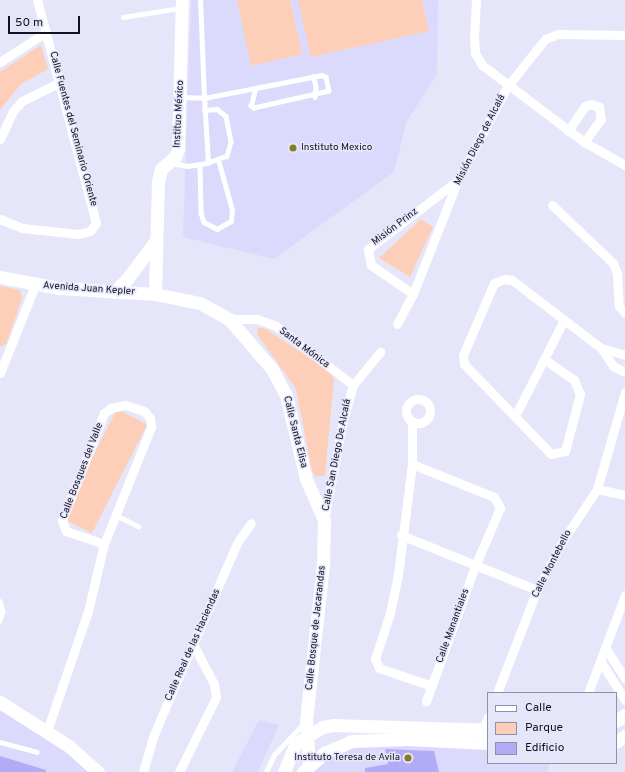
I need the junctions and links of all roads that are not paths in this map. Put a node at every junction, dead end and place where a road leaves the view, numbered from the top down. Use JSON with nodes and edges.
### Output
{"nodes":[{"id":1,"x":37,"y":0,"type":"edge"},
{"id":2,"x":200,"y":0,"type":"edge"},
{"id":3,"x":476,"y":0,"type":"edge"},
{"id":4,"x":182,"y":4,"type":"edge"},
{"id":5,"x":123,"y":17,"type":"dead end"},
{"id":6,"x":46,"y":32,"type":"junction"},
{"id":7,"x":625,"y":35,"type":"edge"},
{"id":8,"x":0,"y":62,"type":"edge"},
{"id":9,"x":312,"y":76,"type":"junction"},
{"id":10,"x":60,"y":82,"type":"junction"},
{"id":11,"x":508,"y":87,"type":"junction"},
{"id":12,"x":255,"y":89,"type":"junction"},
{"id":13,"x":180,"y":97,"type":"junction"},
{"id":14,"x":315,"y":97,"type":"junction"},
{"id":15,"x":204,"y":98,"type":"junction"},
{"id":16,"x":204,"y":110,"type":"junction"},
{"id":17,"x":568,"y":131,"type":"junction"},
{"id":18,"x":0,"y":139,"type":"edge"},
{"id":19,"x":584,"y":142,"type":"junction"},
{"id":20,"x":218,"y":160,"type":"junction"},
{"id":21,"x":167,"y":162,"type":"junction"},
{"id":22,"x":208,"y":163,"type":"junction"},
{"id":23,"x":200,"y":164,"type":"junction"},
{"id":24,"x":625,"y":165,"type":"edge"},
{"id":25,"x":458,"y":180,"type":"junction"},
{"id":26,"x":552,"y":206,"type":"dead end"},
{"id":27,"x":0,"y":219,"type":"edge"},
{"id":28,"x":154,"y":243,"type":"junction"},
{"id":29,"x":0,"y":277,"type":"edge"},
{"id":30,"x":35,"y":285,"type":"junction"},
{"id":31,"x":114,"y":292,"type":"junction"},
{"id":32,"x":154,"y":294,"type":"junction"},
{"id":33,"x":413,"y":294,"type":"junction"},
{"id":34,"x":625,"y":314,"type":"edge"},
{"id":35,"x":229,"y":319,"type":"junction"},
{"id":36,"x":564,"y":320,"type":"junction"},
{"id":37,"x":397,"y":324,"type":"dead end"},
{"id":38,"x":602,"y":348,"type":"junction"},
{"id":39,"x":380,"y":352,"type":"dead end"},
{"id":40,"x":625,"y":355,"type":"edge"},
{"id":41,"x":3,"y":357,"type":"edge"},
{"id":42,"x":544,"y":359,"type":"junction"},
{"id":43,"x":625,"y":372,"type":"edge"},
{"id":44,"x":0,"y":373,"type":"edge"},
{"id":45,"x":352,"y":384,"type":"junction"},
{"id":46,"x":625,"y":392,"type":"edge"},
{"id":47,"x":515,"y":416,"type":"junction"},
{"id":48,"x":412,"y":421,"type":"dead end"},
{"id":49,"x":412,"y":464,"type":"junction"},
{"id":50,"x":597,"y":489,"type":"junction"},
{"id":51,"x":625,"y":495,"type":"edge"},
{"id":52,"x":116,"y":515,"type":"junction"},
{"id":53,"x":324,"y":520,"type":"junction"},
{"id":54,"x":251,"y":523,"type":"dead end"},
{"id":55,"x":138,"y":526,"type":"dead end"},
{"id":56,"x":401,"y":535,"type":"junction"},
{"id":57,"x":104,"y":544,"type":"junction"},
{"id":58,"x":475,"y":566,"type":"junction"},
{"id":59,"x":537,"y":590,"type":"junction"},
{"id":60,"x":625,"y":595,"type":"edge"},
{"id":61,"x":0,"y":601,"type":"edge"},
{"id":62,"x":0,"y":621,"type":"edge"},
{"id":63,"x":194,"y":646,"type":"junction"},
{"id":64,"x":606,"y":649,"type":"junction"},
{"id":65,"x":601,"y":662,"type":"junction"},
{"id":66,"x":625,"y":678,"type":"edge"},
{"id":67,"x":432,"y":686,"type":"junction"},
{"id":68,"x":497,"y":692,"type":"edge"},
{"id":69,"x":588,"y":692,"type":"edge"},
{"id":70,"x":625,"y":700,"type":"edge"},
{"id":71,"x":426,"y":701,"type":"dead end"},
{"id":72,"x":0,"y":702,"type":"edge"},
{"id":73,"x":306,"y":720,"type":"junction"},
{"id":74,"x":486,"y":725,"type":"edge"},
{"id":75,"x":47,"y":731,"type":"junction"},
{"id":76,"x":306,"y":735,"type":"junction"},
{"id":77,"x":0,"y":742,"type":"edge"},
{"id":78,"x":483,"y":742,"type":"edge"},
{"id":79,"x":37,"y":752,"type":"dead end"},
{"id":80,"x":306,"y":768,"type":"edge"},
{"id":81,"x":98,"y":772,"type":"edge"},
{"id":82,"x":143,"y":772,"type":"edge"},
{"id":83,"x":178,"y":772,"type":"edge"},
{"id":84,"x":266,"y":772,"type":"edge"},
{"id":85,"x":284,"y":772,"type":"edge"}],
"edges":[{"from":1,"to":6,"type":"street","name":"Calle Fuentes del Seminario Oriente"},
{"from":2,"to":15,"type":"lane"},
{"from":3,"to":11,"type":"street"},
{"from":4,"to":5,"type":"lane"},
{"from":4,"to":13,"type":"street","name":"Instituo México"},
{"from":6,"to":8,"type":"street"},
{"from":6,"to":10,"type":"street","name":"Calle Fuentes del Seminario Oriente"},
{"from":7,"to":11,"type":"street","name":"Misión Diego de Alcalá"},
{"from":9,"to":12,"type":"lane"},
{"from":9,"to":14,"type":"lane"},
{"from":9,"to":14,"type":"lane"},
{"from":10,"to":18,"type":"street"},
{"from":10,"to":27,"type":"street","name":"Calle Fuentes del Seminario Oriente"},
{"from":11,"to":17,"type":"street"},
{"from":11,"to":25,"type":"street","name":"Misión Diego de Alcalá"},
{"from":12,"to":14,"type":"lane"},
{"from":12,"to":15,"type":"lane"},
{"from":13,"to":15,"type":"lane"},
{"from":13,"to":21,"type":"street","name":"Instituo México"},
{"from":15,"to":16,"type":"lane"},
{"from":16,"to":20,"type":"lane"},
{"from":16,"to":22,"type":"lane"},
{"from":17,"to":19,"type":"street"},
{"from":17,"to":19,"type":"street"},
{"from":19,"to":24,"type":"street"},
{"from":20,"to":22,"type":"lane"},
{"from":20,"to":23,"type":"lane"},
{"from":21,"to":23,"type":"lane"},
{"from":21,"to":28,"type":"street","name":"Instituo México"},
{"from":22,"to":23,"type":"lane"},
{"from":25,"to":33,"type":"street","name":"Misión Diego de Alcalá"},
{"from":25,"to":33,"type":"street","name":"Misión Prinz"},
{"from":26,"to":34,"type":"street"},
{"from":28,"to":31,"type":"street"},
{"from":28,"to":32,"type":"street","name":"Instituo México"},
{"from":29,"to":30,"type":"street","name":"Avenida Juan Kepler"},
{"from":30,"to":31,"type":"street","name":"Avenida Juan Kepler"},
{"from":30,"to":41,"type":"street"},
{"from":31,"to":32,"type":"street","name":"Avenida Juan Kepler"},
{"from":32,"to":35,"type":"street","name":"Calle Santa Elisa"},
{"from":33,"to":37,"type":"street","name":"Misión Diego de Alcalá"},
{"from":35,"to":45,"type":"street","name":"Santa Mónica"},
{"from":35,"to":53,"type":"street","name":"Calle Santa Elisa"},
{"from":36,"to":38,"type":"street"},
{"from":36,"to":42,"type":"street"},
{"from":36,"to":47,"type":"street"},
{"from":38,"to":40,"type":"street"},
{"from":38,"to":43,"type":"street"},
{"from":39,"to":45,"type":"street","name":"Calle San Diego De Alcalá"},
{"from":41,"to":44,"type":"street"},
{"from":42,"to":47,"type":"street"},
{"from":42,"to":47,"type":"street"},
{"from":45,"to":53,"type":"street","name":"Calle San Diego De Alcalá"},
{"from":46,"to":50,"type":"street","name":"Calle Montebello"},
{"from":48,"to":49,"type":"street"},
{"from":49,"to":56,"type":"street"},
{"from":49,"to":58,"type":"street","name":"Calle Manantiales"},
{"from":50,"to":51,"type":"street"},
{"from":50,"to":59,"type":"street","name":"Calle Montebello"},
{"from":52,"to":55,"type":"lane"},
{"from":52,"to":57,"type":"street","name":"Calle Bosques del Valle"},
{"from":52,"to":57,"type":"street","name":"Calle Bosques del Valle"},
{"from":53,"to":73,"type":"street","name":"Calle Bosque de Jacarandas"},
{"from":54,"to":63,"type":"street","name":"Calle Real de las Haciendas"},
{"from":56,"to":58,"type":"street"},
{"from":56,"to":67,"type":"street"},
{"from":57,"to":75,"type":"street","name":"Calle Bosques del Valle"},
{"from":58,"to":59,"type":"street"},
{"from":58,"to":67,"type":"street","name":"Calle Manantiales"},
{"from":59,"to":68,"type":"street","name":"Calle Montebello"},
{"from":60,"to":64,"type":"street"},
{"from":61,"to":62,"type":"lane"},
{"from":63,"to":82,"type":"street","name":"Calle Real de las Haciendas"},
{"from":63,"to":83,"type":"street"},
{"from":64,"to":65,"type":"street"},
{"from":64,"to":66,"type":"street"},
{"from":65,"to":69,"type":"street"},
{"from":65,"to":70,"type":"street"},
{"from":67,"to":71,"type":"street","name":"Calle Manantiales"},
{"from":72,"to":75,"type":"street"},
{"from":73,"to":76,"type":"street","name":"Calle Bosque de Jacarandas"},
{"from":73,"to":84,"type":"lane"},
{"from":74,"to":76,"type":"street"},
{"from":74,"to":78,"type":"street"},
{"from":75,"to":81,"type":"street"},
{"from":76,"to":80,"type":"street","name":"Calle Bosque de Jacarandas"},
{"from":76,"to":85,"type":"street"},
{"from":77,"to":79,"type":"lane"},
{"from":78,"to":80,"type":"street","name":"Calle Bosque de Jacarandas"}]}
